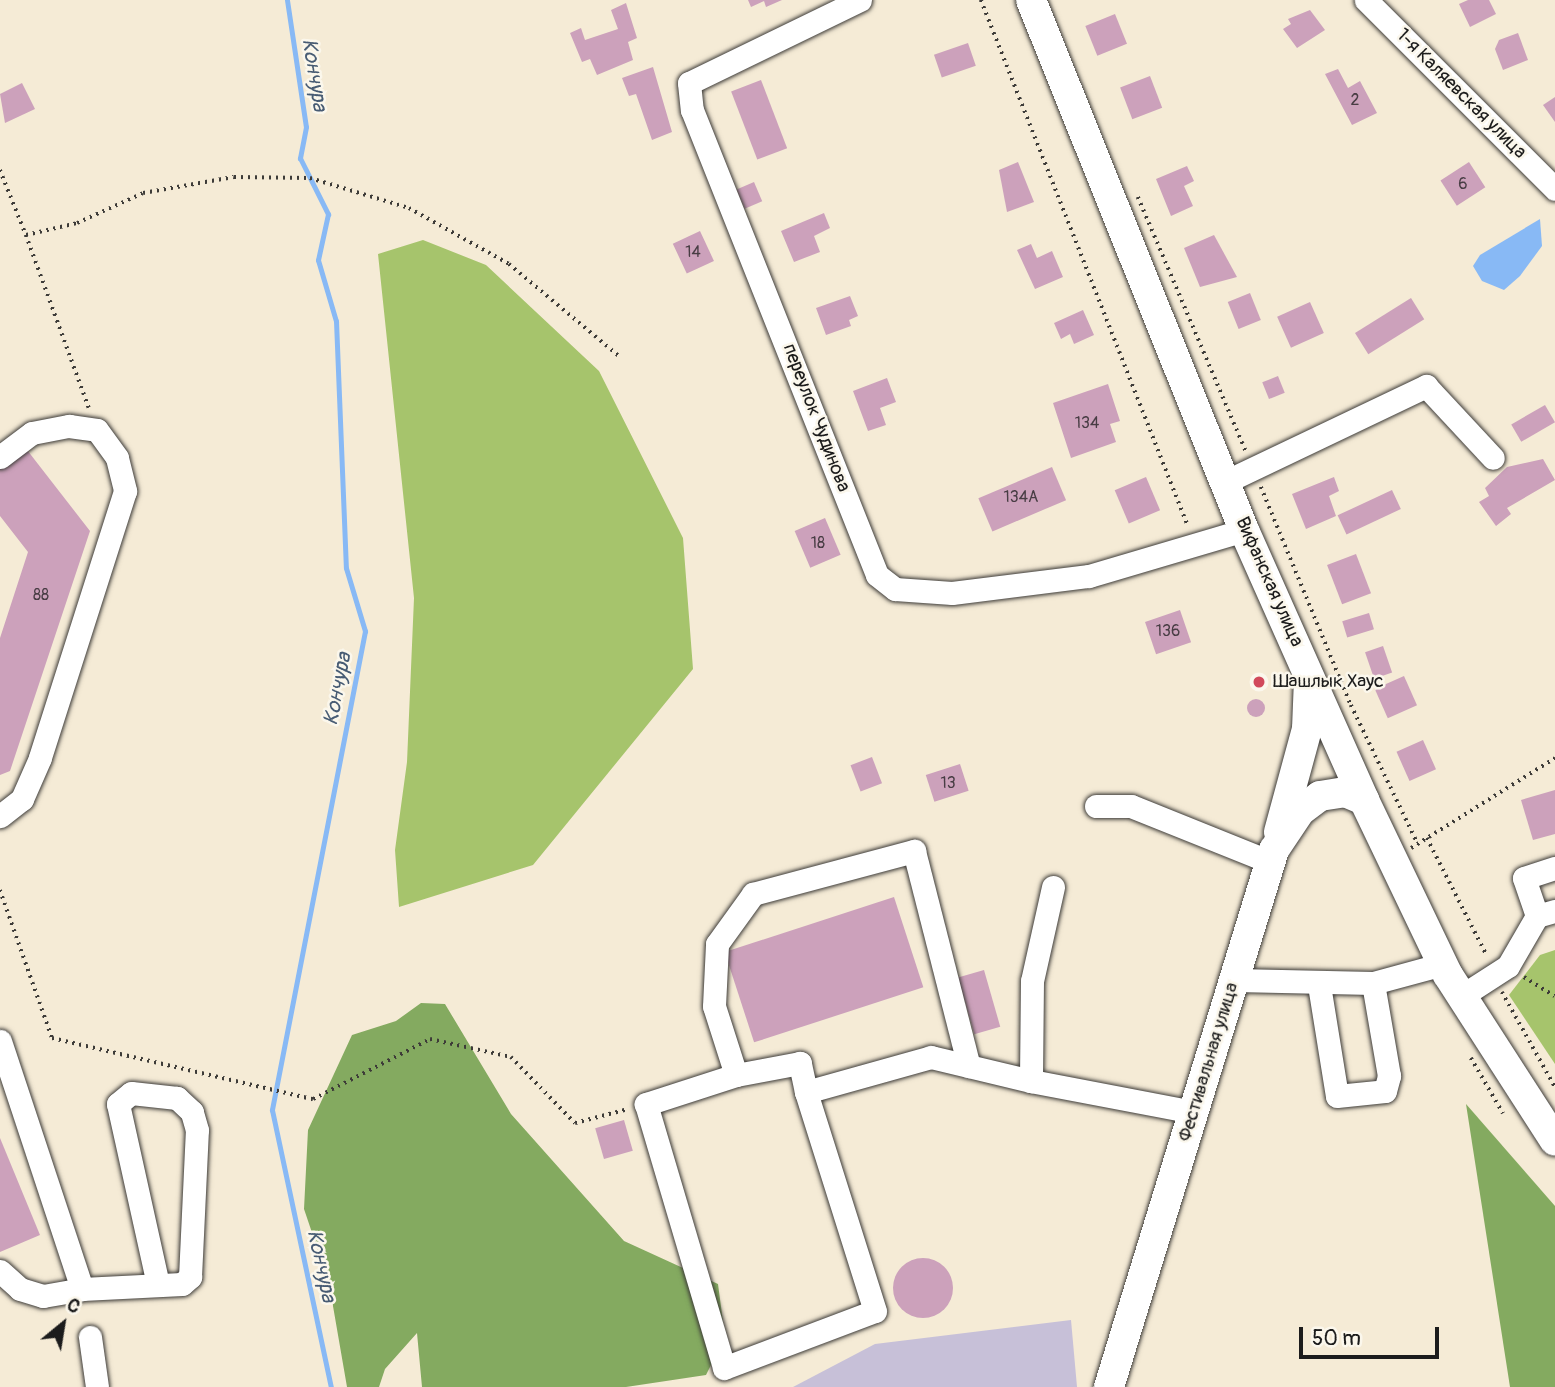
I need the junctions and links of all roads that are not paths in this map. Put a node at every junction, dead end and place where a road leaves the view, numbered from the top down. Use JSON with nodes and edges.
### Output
{"nodes":[{"id":1,"x":860,"y":0,"type":"edge"},
{"id":2,"x":1031,"y":0,"type":"edge"},
{"id":3,"x":1366,"y":0,"type":"edge"},
{"id":4,"x":1555,"y":189,"type":"edge"},
{"id":5,"x":0,"y":457,"type":"edge"},
{"id":6,"x":1493,"y":458,"type":"dead end"},
{"id":7,"x":1227,"y":481,"type":"junction"},
{"id":8,"x":1244,"y":530,"type":"junction"},
{"id":9,"x":1310,"y":672,"type":"junction"},
{"id":10,"x":1364,"y":800,"type":"junction"},
{"id":11,"x":1096,"y":806,"type":"dead end"},
{"id":12,"x":0,"y":816,"type":"edge"},
{"id":13,"x":1272,"y":856,"type":"junction"},
{"id":14,"x":1555,"y":868,"type":"edge"},
{"id":15,"x":1053,"y":887,"type":"dead end"},
{"id":16,"x":1546,"y":914,"type":"edge"},
{"id":17,"x":1443,"y":964,"type":"junction"},
{"id":18,"x":1235,"y":981,"type":"junction"},
{"id":19,"x":1373,"y":983,"type":"junction"},
{"id":20,"x":1319,"y":985,"type":"junction"},
{"id":21,"x":1460,"y":997,"type":"junction"},
{"id":22,"x":0,"y":1041,"type":"edge"},
{"id":23,"x":969,"y":1066,"type":"junction"},
{"id":24,"x":736,"y":1075,"type":"junction"},
{"id":25,"x":1031,"y":1081,"type":"junction"},
{"id":26,"x":806,"y":1092,"type":"junction"},
{"id":27,"x":1194,"y":1112,"type":"junction"},
{"id":28,"x":1555,"y":1141,"type":"edge"},
{"id":29,"x":0,"y":1271,"type":"edge"},
{"id":30,"x":158,"y":1285,"type":"junction"},
{"id":31,"x":82,"y":1289,"type":"junction"},
{"id":32,"x":90,"y":1337,"type":"dead end"},
{"id":33,"x":97,"y":1387,"type":"edge"},
{"id":34,"x":1109,"y":1387,"type":"edge"}],
"edges":[{"from":1,"to":8,"type":"street","name":"переулок Чудинова"},
{"from":2,"to":7,"type":"main road","name":"Вифанская улица"},
{"from":3,"to":4,"type":"street","name":"1-я Каляевская улица"},
{"from":5,"to":12,"type":"street"},
{"from":6,"to":7,"type":"street"},
{"from":7,"to":8,"type":"main road","name":"Вифанская улица"},
{"from":8,"to":9,"type":"main road","name":"Вифанская улица"},
{"from":9,"to":10,"type":"main road","name":"Вифанская улица"},
{"from":9,"to":13,"type":"main road"},
{"from":10,"to":13,"type":"main road","name":"Фестивальная улица"},
{"from":10,"to":17,"type":"main road","name":"Вифанская улица"},
{"from":11,"to":13,"type":"street"},
{"from":13,"to":18,"type":"main road","name":"Фестивальная улица"},
{"from":14,"to":16,"type":"street"},
{"from":15,"to":25,"type":"street"},
{"from":16,"to":21,"type":"street"},
{"from":17,"to":19,"type":"street"},
{"from":17,"to":21,"type":"main road","name":"Вифанская улица"},
{"from":18,"to":20,"type":"street"},
{"from":18,"to":27,"type":"main road","name":"Фестивальная улица"},
{"from":19,"to":20,"type":"street"},
{"from":19,"to":20,"type":"street"},
{"from":21,"to":28,"type":"main road","name":"Вифанская улица"},
{"from":22,"to":31,"type":"street"},
{"from":23,"to":24,"type":"street"},
{"from":23,"to":25,"type":"street"},
{"from":23,"to":26,"type":"street"},
{"from":24,"to":26,"type":"street"},
{"from":24,"to":26,"type":"street"},
{"from":25,"to":27,"type":"street"},
{"from":27,"to":34,"type":"main road","name":"Фестивальная улица"},
{"from":29,"to":31,"type":"street"},
{"from":30,"to":30,"type":"street"},
{"from":30,"to":31,"type":"street"},
{"from":32,"to":33,"type":"street"}]}
